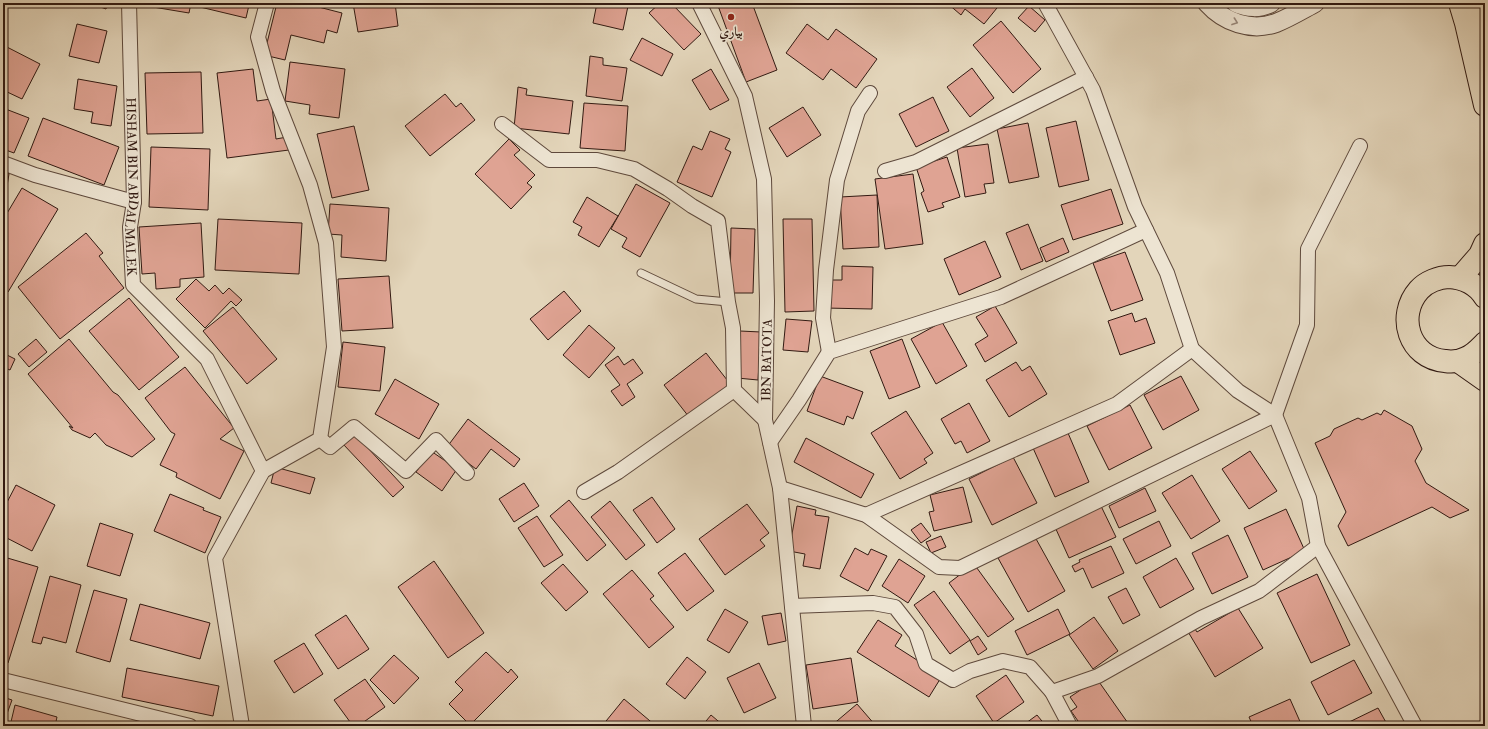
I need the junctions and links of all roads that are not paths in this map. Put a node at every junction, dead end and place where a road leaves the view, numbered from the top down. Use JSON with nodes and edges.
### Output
{"nodes":[{"id":1,"x":129,"y":3,"type":"edge"},
{"id":2,"x":267,"y":3,"type":"edge"},
{"id":3,"x":699,"y":3,"type":"edge"},
{"id":4,"x":1045,"y":3,"type":"edge"},
{"id":5,"x":1207,"y":3,"type":"edge"},
{"id":6,"x":1236,"y":3,"type":"edge"},
{"id":7,"x":1460,"y":3,"type":"edge"},
{"id":8,"x":1478,"y":3,"type":"edge"},
{"id":9,"x":1265,"y":5,"type":"edge"},
{"id":10,"x":1311,"y":5,"type":"edge"},
{"id":11,"x":1485,"y":47,"type":"edge"},
{"id":12,"x":1086,"y":77,"type":"junction"},
{"id":13,"x":870,"y":93,"type":"dead end"},
{"id":14,"x":1485,"y":104,"type":"edge"},
{"id":15,"x":502,"y":124,"type":"dead end"},
{"id":16,"x":1360,"y":146,"type":"dead end"},
{"id":17,"x":3,"y":164,"type":"edge"},
{"id":18,"x":885,"y":171,"type":"dead end"},
{"id":19,"x":134,"y":202,"type":"junction"},
{"id":20,"x":1146,"y":230,"type":"junction"},
{"id":21,"x":1485,"y":244,"type":"edge"},
{"id":22,"x":641,"y":273,"type":"dead end"},
{"id":23,"x":1460,"y":278,"type":"junction"},
{"id":24,"x":1485,"y":297,"type":"edge"},
{"id":25,"x":728,"y":302,"type":"junction"},
{"id":26,"x":1485,"y":343,"type":"edge"},
{"id":27,"x":1192,"y":349,"type":"junction"},
{"id":28,"x":829,"y":352,"type":"junction"},
{"id":29,"x":1458,"y":360,"type":"junction"},
{"id":30,"x":1485,"y":380,"type":"edge"},
{"id":31,"x":734,"y":390,"type":"junction"},
{"id":32,"x":1275,"y":415,"type":"junction"},
{"id":33,"x":764,"y":420,"type":"junction"},
{"id":34,"x":320,"y":439,"type":"junction"},
{"id":35,"x":770,"y":442,"type":"junction"},
{"id":36,"x":263,"y":471,"type":"junction"},
{"id":37,"x":467,"y":473,"type":"dead end"},
{"id":38,"x":780,"y":488,"type":"junction"},
{"id":39,"x":584,"y":492,"type":"dead end"},
{"id":40,"x":866,"y":514,"type":"junction"},
{"id":41,"x":1318,"y":546,"type":"junction"},
{"id":42,"x":792,"y":606,"type":"junction"},
{"id":43,"x":3,"y":680,"type":"edge"},
{"id":44,"x":1052,"y":692,"type":"junction"},
{"id":45,"x":190,"y":726,"type":"edge"},
{"id":46,"x":242,"y":726,"type":"edge"},
{"id":47,"x":804,"y":726,"type":"edge"},
{"id":48,"x":1070,"y":726,"type":"edge"},
{"id":49,"x":1415,"y":726,"type":"edge"}],
"edges":[{"from":1,"to":19,"type":"street","name":"HISHAM BIN ABDALMALEK"},
{"from":2,"to":34,"type":"street"},
{"from":3,"to":33,"type":"street","name":"IBN BATOTA"},
{"from":4,"to":12,"type":"street"},
{"from":5,"to":10,"type":"street","one_way":true},
{"from":6,"to":9,"type":"street"},
{"from":7,"to":14,"type":"highway"},
{"from":8,"to":11,"type":"highway"},
{"from":12,"to":18,"type":"street"},
{"from":12,"to":20,"type":"street"},
{"from":13,"to":28,"type":"street"},
{"from":15,"to":25,"type":"street"},
{"from":16,"to":32,"type":"street"},
{"from":17,"to":19,"type":"street"},
{"from":19,"to":36,"type":"street","name":"HISHAM BIN ABDALMALEK"},
{"from":20,"to":27,"type":"street"},
{"from":20,"to":28,"type":"street"},
{"from":21,"to":23,"type":"highway"},
{"from":22,"to":25,"type":"lane"},
{"from":23,"to":24,"type":"highway"},
{"from":23,"to":29,"type":"highway"},
{"from":25,"to":31,"type":"street"},
{"from":26,"to":29,"type":"highway"},
{"from":27,"to":32,"type":"street"},
{"from":27,"to":40,"type":"street"},
{"from":28,"to":35,"type":"street"},
{"from":29,"to":30,"type":"highway"},
{"from":31,"to":33,"type":"street"},
{"from":31,"to":39,"type":"street"},
{"from":32,"to":40,"type":"street"},
{"from":32,"to":41,"type":"street"},
{"from":33,"to":35,"type":"street","name":"IBN BATOTA"},
{"from":34,"to":36,"type":"street"},
{"from":34,"to":37,"type":"street"},
{"from":35,"to":38,"type":"street","name":"IBN BATOTA"},
{"from":36,"to":46,"type":"street"},
{"from":38,"to":40,"type":"street"},
{"from":38,"to":42,"type":"street","name":"IBN BATOTA"},
{"from":41,"to":44,"type":"street"},
{"from":41,"to":49,"type":"street"},
{"from":42,"to":44,"type":"street"},
{"from":42,"to":47,"type":"street","name":"IBN BATOTA"},
{"from":43,"to":45,"type":"street"},
{"from":44,"to":48,"type":"street"}]}
